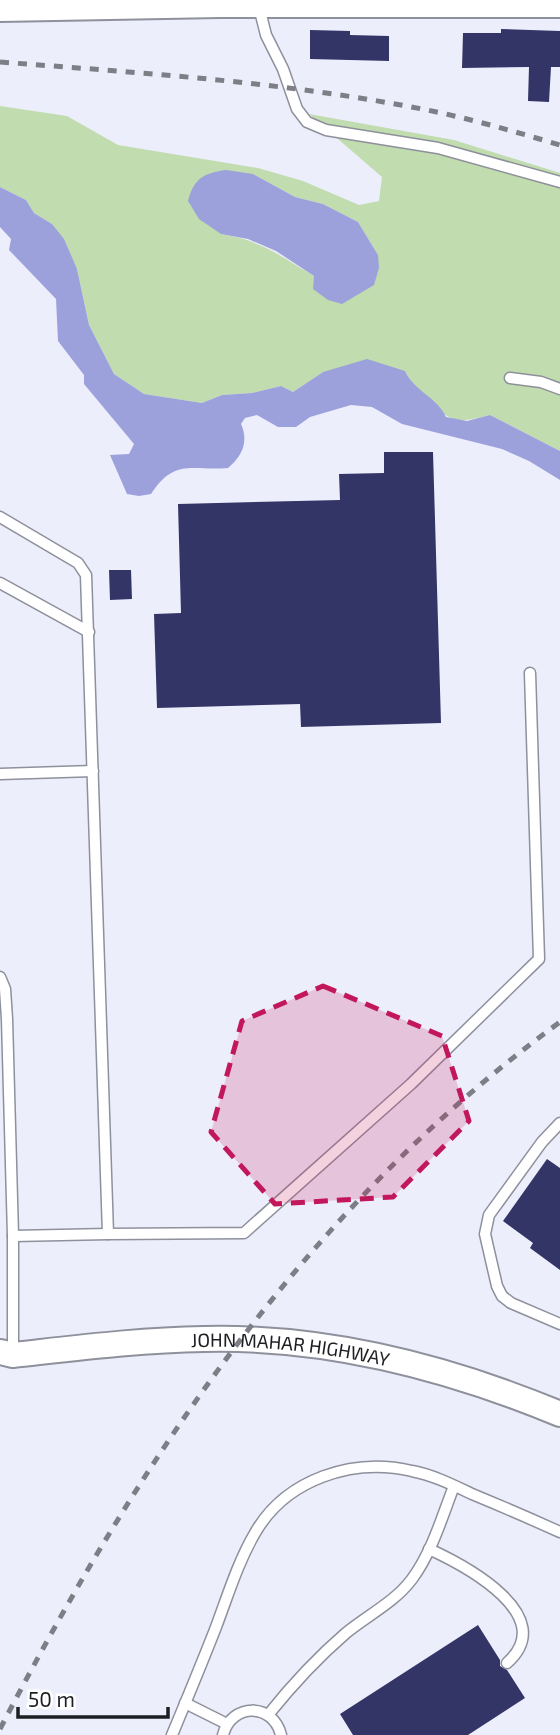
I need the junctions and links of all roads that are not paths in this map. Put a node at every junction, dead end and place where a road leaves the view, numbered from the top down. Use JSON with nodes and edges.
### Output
{"nodes":[{"id":1,"x":394,"y":1,"type":"edge"},
{"id":2,"x":520,"y":1,"type":"edge"},
{"id":3,"x":259,"y":3,"type":"junction"},
{"id":4,"x":560,"y":3,"type":"edge"},
{"id":5,"x":0,"y":8,"type":"edge"},
{"id":6,"x":560,"y":182,"type":"edge"},
{"id":7,"x":510,"y":378,"type":"dead end"},
{"id":8,"x":560,"y":389,"type":"edge"},
{"id":9,"x":0,"y":517,"type":"edge"},
{"id":10,"x":0,"y":583,"type":"edge"},
{"id":11,"x":89,"y":632,"type":"junction"},
{"id":12,"x":530,"y":673,"type":"dead end"},
{"id":13,"x":93,"y":771,"type":"junction"},
{"id":14,"x":0,"y":774,"type":"edge"},
{"id":15,"x":0,"y":977,"type":"edge"},
{"id":16,"x":4,"y":1019,"type":"edge"},
{"id":17,"x":560,"y":1123,"type":"edge"},
{"id":18,"x":108,"y":1234,"type":"junction"},
{"id":19,"x":13,"y":1236,"type":"junction"},
{"id":20,"x":560,"y":1324,"type":"edge"},
{"id":21,"x":4,"y":1356,"type":"edge"},
{"id":22,"x":560,"y":1414,"type":"edge"},
{"id":23,"x":454,"y":1486,"type":"junction"},
{"id":24,"x":560,"y":1532,"type":"edge"},
{"id":25,"x":429,"y":1549,"type":"junction"},
{"id":26,"x":523,"y":1603,"type":"dead end"},
{"id":27,"x":533,"y":1637,"type":"dead end"},
{"id":28,"x":507,"y":1663,"type":"dead end"},
{"id":29,"x":185,"y":1703,"type":"junction"},
{"id":30,"x":268,"y":1715,"type":"junction"},
{"id":31,"x":227,"y":1724,"type":"junction"},
{"id":32,"x":172,"y":1735,"type":"edge"},
{"id":33,"x":223,"y":1735,"type":"edge"},
{"id":34,"x":281,"y":1735,"type":"edge"}],
"edges":[{"from":1,"to":2,"type":"main road"},
{"from":1,"to":3,"type":"main road"},
{"from":2,"to":4,"type":"main road"},
{"from":3,"to":5,"type":"main road"},
{"from":3,"to":6,"type":"lane"},
{"from":7,"to":8,"type":"lane"},
{"from":9,"to":11,"type":"lane"},
{"from":10,"to":11,"type":"lane"},
{"from":11,"to":13,"type":"lane"},
{"from":12,"to":18,"type":"lane"},
{"from":13,"to":14,"type":"lane"},
{"from":13,"to":18,"type":"lane"},
{"from":15,"to":16,"type":"lane"},
{"from":16,"to":19,"type":"lane"},
{"from":17,"to":20,"type":"lane"},
{"from":18,"to":19,"type":"lane"},
{"from":19,"to":21,"type":"lane"},
{"from":21,"to":22,"type":"street","name":"JOHN MAHAR HIGHWAY"},
{"from":23,"to":24,"type":"lane"},
{"from":23,"to":25,"type":"lane"},
{"from":23,"to":29,"type":"lane"},
{"from":25,"to":26,"type":"lane"},
{"from":25,"to":30,"type":"lane"},
{"from":27,"to":28,"type":"lane"},
{"from":29,"to":31,"type":"lane"},
{"from":29,"to":32,"type":"lane"},
{"from":30,"to":31,"type":"lane"},
{"from":30,"to":34,"type":"lane"},
{"from":31,"to":33,"type":"lane"}]}
